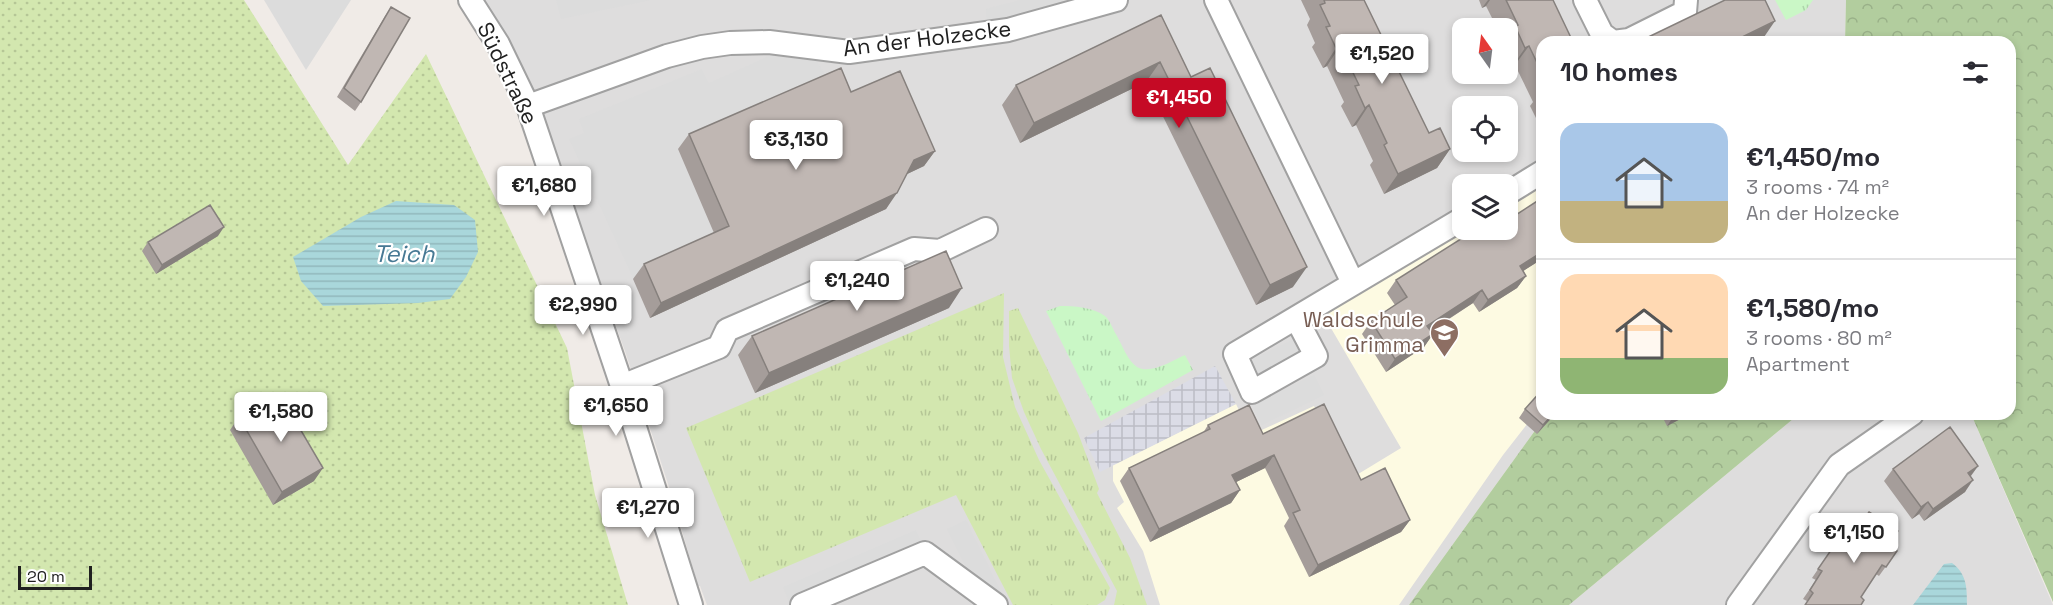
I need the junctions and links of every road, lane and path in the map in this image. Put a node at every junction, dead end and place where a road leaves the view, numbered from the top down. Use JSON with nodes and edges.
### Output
{"nodes":[{"id":1,"x":470,"y":0,"type":"edge"},
{"id":2,"x":1116,"y":0,"type":"edge"},
{"id":3,"x":1215,"y":0,"type":"edge"},
{"id":4,"x":1585,"y":0,"type":"edge"},
{"id":5,"x":1686,"y":0,"type":"edge"},
{"id":6,"x":1605,"y":36,"type":"edge"},
{"id":7,"x":1637,"y":36,"type":"edge"},
{"id":8,"x":528,"y":106,"type":"junction"},
{"id":9,"x":1536,"y":176,"type":"edge"},
{"id":10,"x":1518,"y":187,"type":"edge"},
{"id":11,"x":1452,"y":225,"type":"edge"},
{"id":12,"x":986,"y":229,"type":"dead end"},
{"id":13,"x":1353,"y":283,"type":"junction"},
{"id":14,"x":1296,"y":318,"type":"dead end"},
{"id":15,"x":622,"y":387,"type":"junction"},
{"id":16,"x":1903,"y":420,"type":"edge"},
{"id":17,"x":691,"y":605,"type":"edge"},
{"id":18,"x":802,"y":605,"type":"edge"},
{"id":19,"x":996,"y":605,"type":"edge"},
{"id":20,"x":1738,"y":605,"type":"edge"}],
"edges":[{"from":1,"to":8,"type":"street","name":"Südstraße"},
{"from":2,"to":8,"type":"street","name":"An der Holzecke"},
{"from":3,"to":13,"type":"street"},
{"from":4,"to":6,"type":"street"},
{"from":5,"to":7,"type":"street"},
{"from":8,"to":15,"type":"street","name":"Südstraße"},
{"from":9,"to":10,"type":"street"},
{"from":11,"to":13,"type":"street"},
{"from":12,"to":15,"type":"street"},
{"from":13,"to":14,"type":"street"},
{"from":15,"to":17,"type":"street","name":"Südstraße"},
{"from":16,"to":20,"type":"street"},
{"from":18,"to":19,"type":"street"}]}
